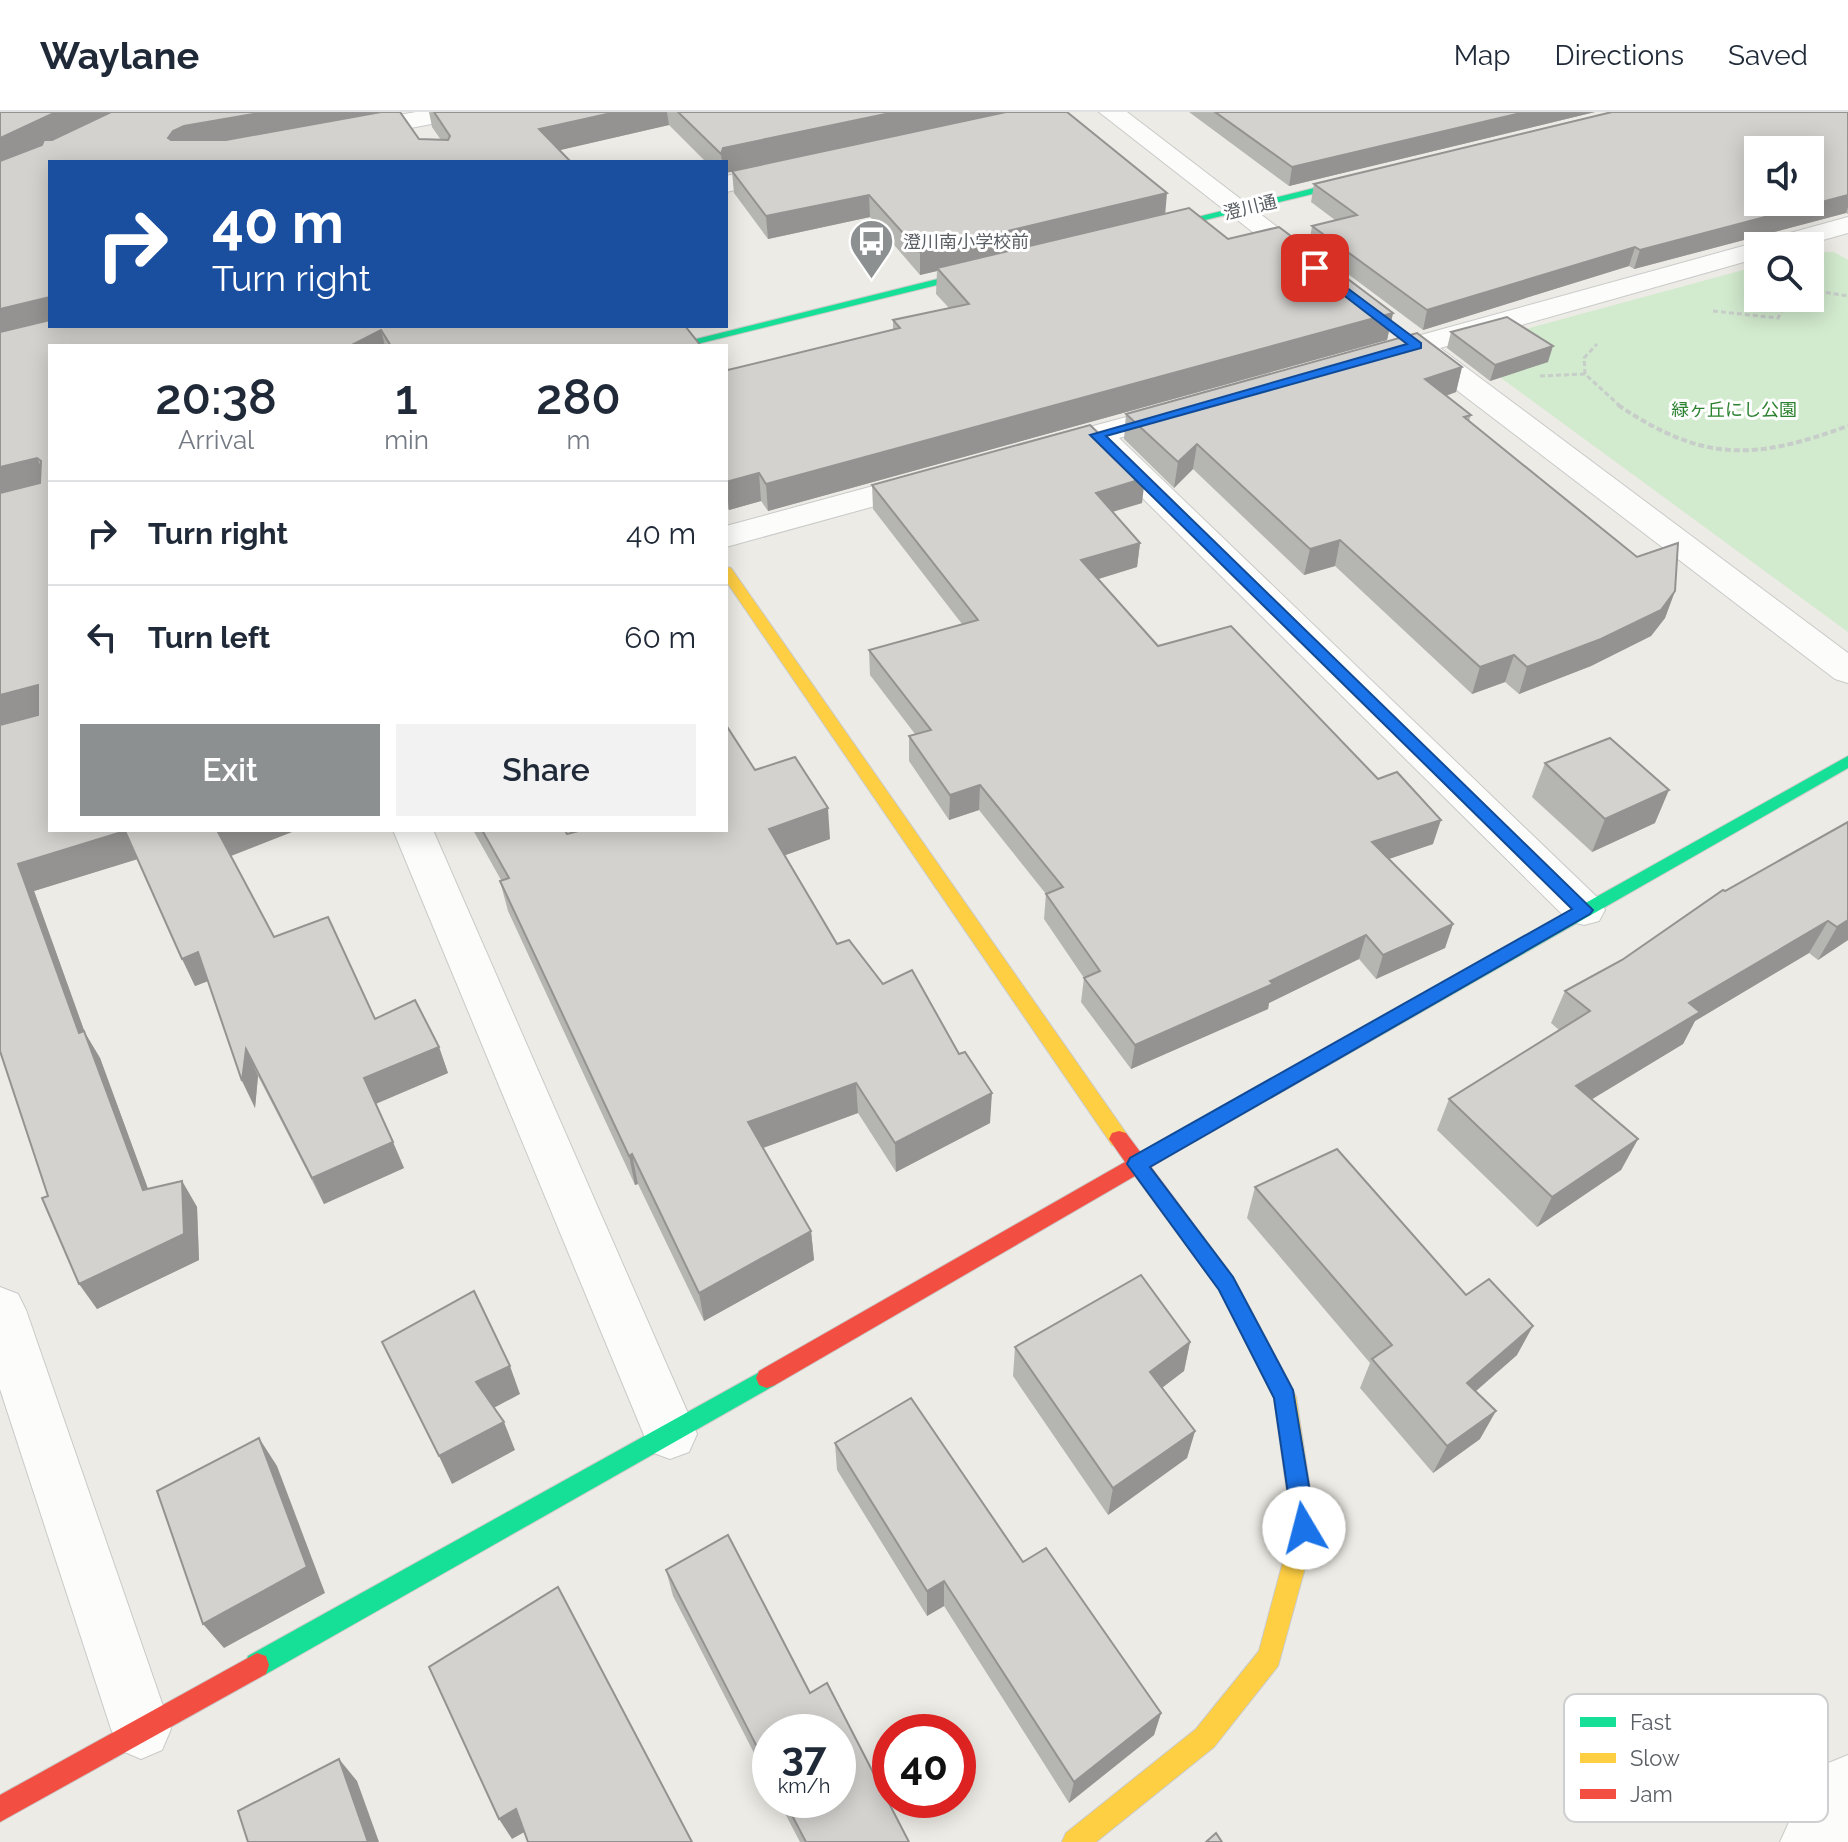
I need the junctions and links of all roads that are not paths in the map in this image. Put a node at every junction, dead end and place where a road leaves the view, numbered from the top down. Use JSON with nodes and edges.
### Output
{"nodes":[{"id":1,"x":458,"y":112,"type":"edge"},
{"id":2,"x":1111,"y":112,"type":"edge"},
{"id":3,"x":417,"y":125,"type":"edge"},
{"id":4,"x":316,"y":138,"type":"edge"},
{"id":5,"x":817,"y":164,"type":"edge"},
{"id":6,"x":1382,"y":175,"type":"edge"},
{"id":7,"x":728,"y":184,"type":"edge"},
{"id":8,"x":1239,"y":209,"type":"junction"},
{"id":9,"x":1132,"y":235,"type":"edge"},
{"id":10,"x":1744,"y":253,"type":"edge"},
{"id":11,"x":1009,"y":265,"type":"edge"},
{"id":12,"x":1341,"y":287,"type":"edge"},
{"id":13,"x":1391,"y":326,"type":"edge"},
{"id":14,"x":682,"y":344,"type":"edge"},
{"id":15,"x":1417,"y":346,"type":"junction"},
{"id":16,"x":1341,"y":367,"type":"edge"},
{"id":17,"x":1204,"y":405,"type":"edge"},
{"id":18,"x":1097,"y":435,"type":"junction"},
{"id":19,"x":1008,"y":459,"type":"edge"},
{"id":20,"x":963,"y":472,"type":"edge"},
{"id":21,"x":728,"y":536,"type":"edge"},
{"id":22,"x":728,"y":574,"type":"edge"},
{"id":23,"x":1848,"y":671,"type":"edge"},
{"id":24,"x":1848,"y":761,"type":"edge"},
{"id":25,"x":414,"y":832,"type":"edge"},
{"id":26,"x":1584,"y":910,"type":"junction"},
{"id":27,"x":1137,"y":1164,"type":"junction"},
{"id":28,"x":0,"y":1310,"type":"edge"},
{"id":29,"x":670,"y":1434,"type":"junction"},
{"id":30,"x":141,"y":1729,"type":"junction"},
{"id":31,"x":1848,"y":1786,"type":"edge"},
{"id":32,"x":0,"y":1809,"type":"edge"},
{"id":33,"x":1828,"y":1818,"type":"edge"},
{"id":34,"x":1826,"y":1822,"type":"edge"},
{"id":35,"x":1075,"y":1842,"type":"edge"},
{"id":36,"x":1813,"y":1842,"type":"edge"}],
"edges":[{"from":1,"to":3,"type":"street"},
{"from":2,"to":8,"type":"street"},
{"from":3,"to":4,"type":"street"},
{"from":5,"to":7,"type":"street"},
{"from":6,"to":8,"type":"street","name":"澄川通"},
{"from":8,"to":9,"type":"street","name":"澄川通"},
{"from":8,"to":12,"type":"street"},
{"from":10,"to":15,"type":"street"},
{"from":11,"to":14,"type":"street"},
{"from":13,"to":15,"type":"street"},
{"from":15,"to":16,"type":"street"},
{"from":15,"to":23,"type":"street"},
{"from":17,"to":18,"type":"street"},
{"from":18,"to":19,"type":"street"},
{"from":18,"to":26,"type":"street"},
{"from":20,"to":21,"type":"street"},
{"from":22,"to":27,"type":"street"},
{"from":24,"to":26,"type":"street"},
{"from":25,"to":29,"type":"street"},
{"from":26,"to":27,"type":"street"},
{"from":27,"to":29,"type":"street"},
{"from":27,"to":35,"type":"street"},
{"from":28,"to":30,"type":"street"},
{"from":29,"to":30,"type":"street"},
{"from":30,"to":32,"type":"street"},
{"from":31,"to":33,"type":"street"},
{"from":34,"to":36,"type":"street"}]}
